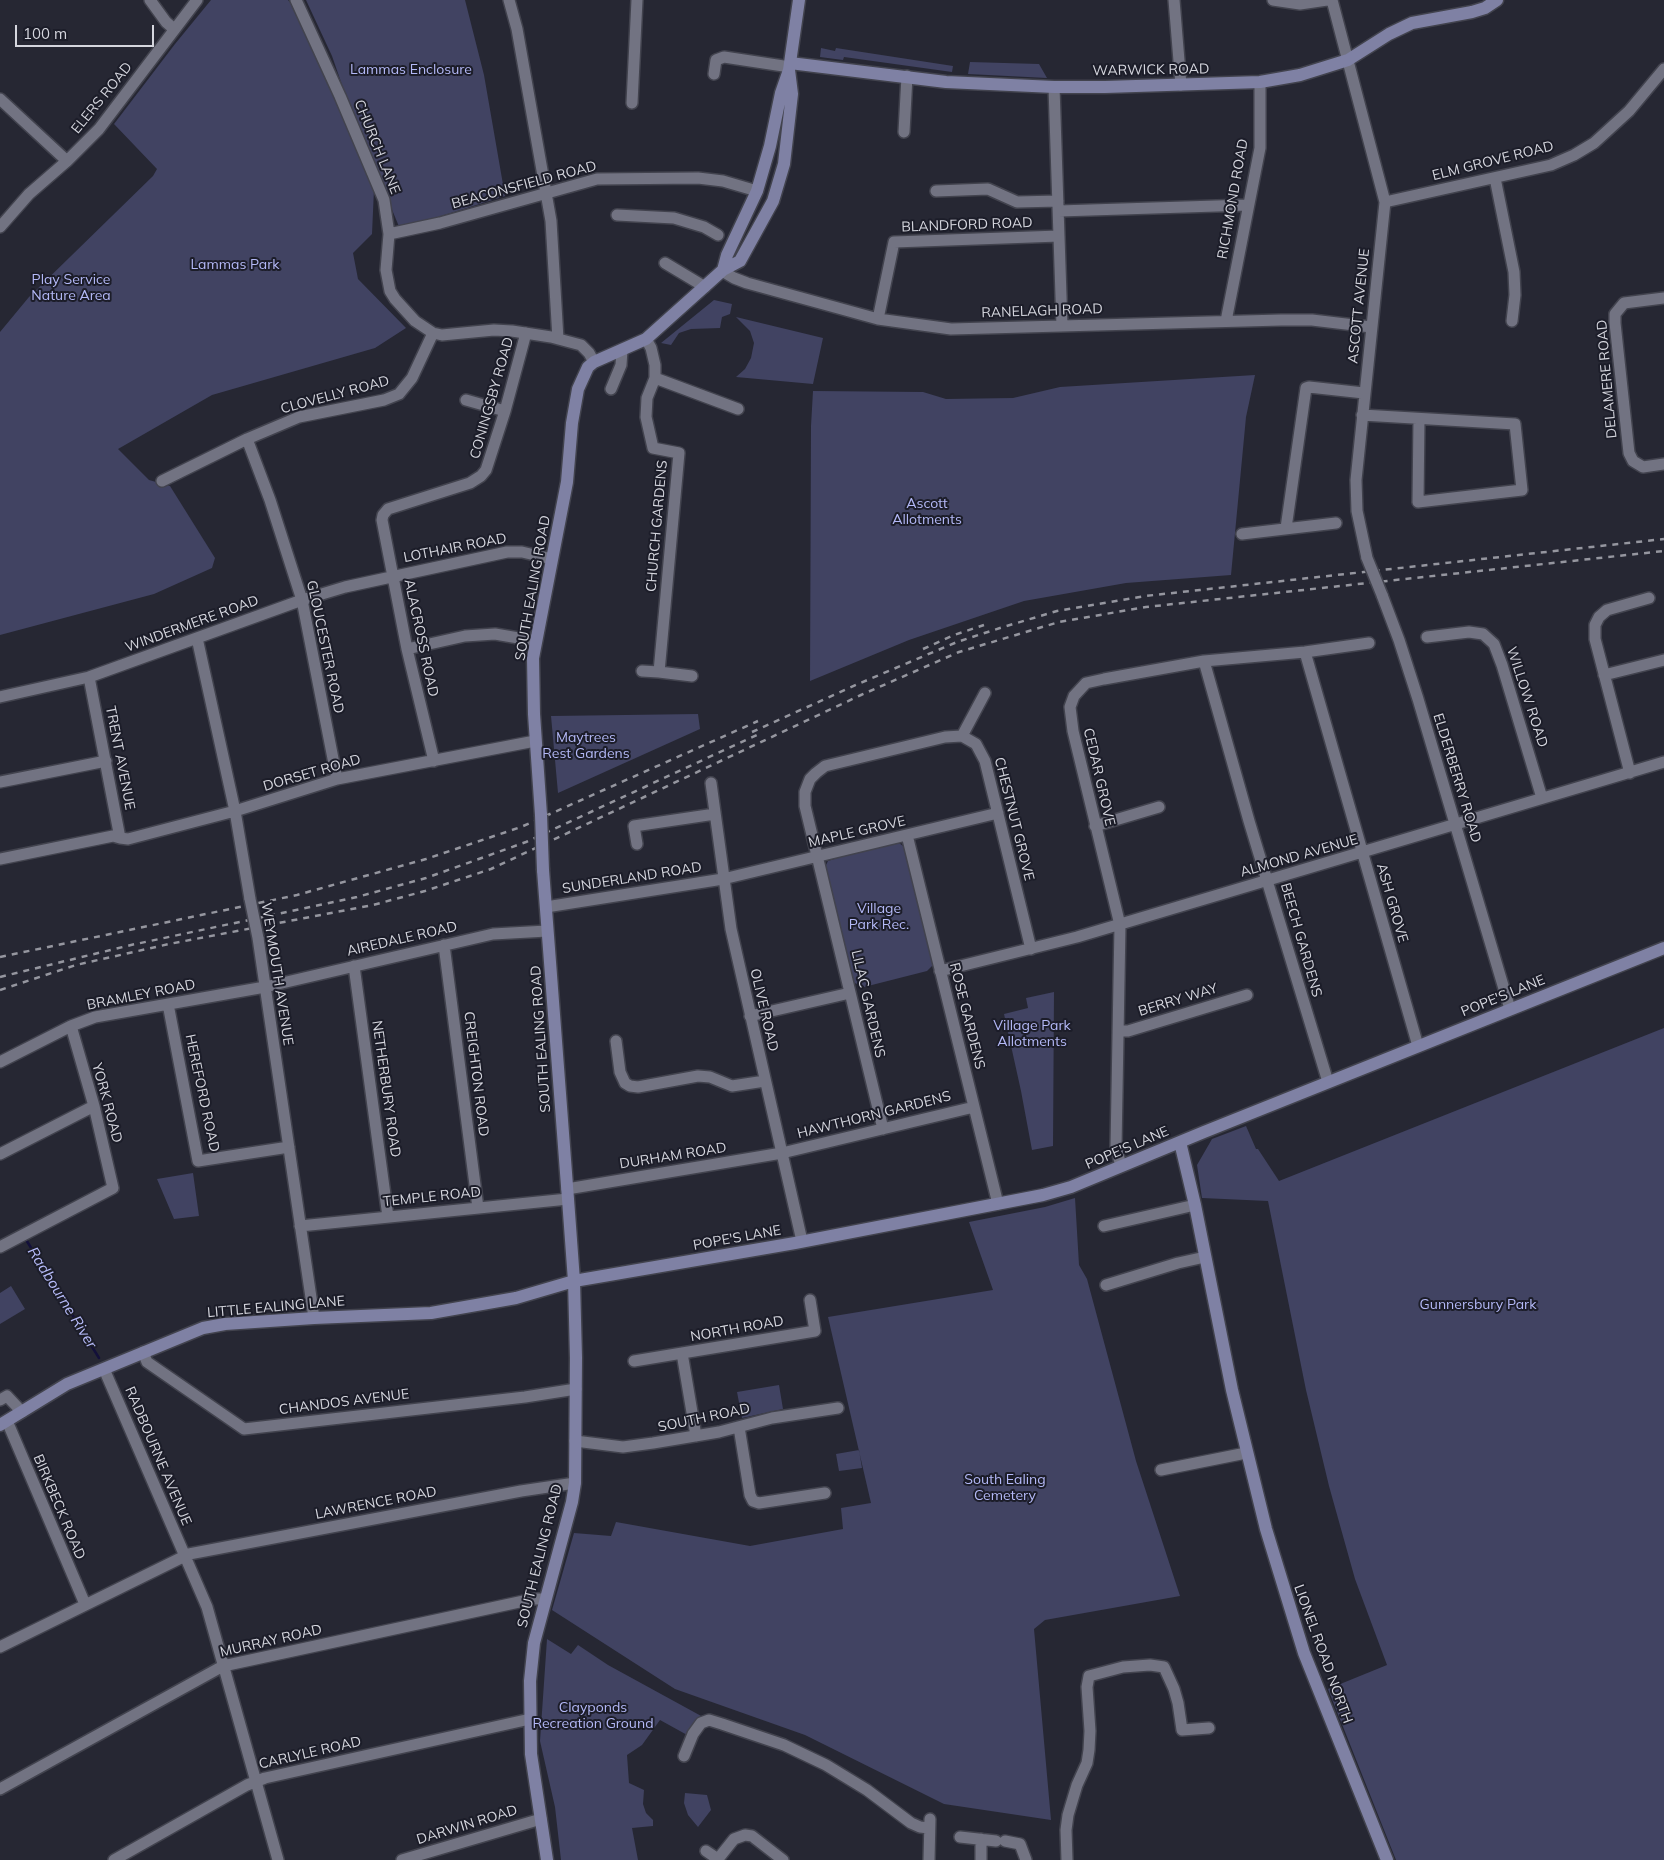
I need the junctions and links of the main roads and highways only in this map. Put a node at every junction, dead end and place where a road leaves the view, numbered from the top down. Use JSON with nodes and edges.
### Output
{"nodes":[{"id":1,"x":799,"y":0,"type":"edge"},
{"id":2,"x":1497,"y":0,"type":"edge"},
{"id":3,"x":1484,"y":4,"type":"edge"},
{"id":4,"x":790,"y":67,"type":"junction"},
{"id":5,"x":723,"y":270,"type":"junction"},
{"id":6,"x":1664,"y":948,"type":"edge"},
{"id":7,"x":1180,"y":1142,"type":"junction"},
{"id":8,"x":574,"y":1281,"type":"junction"},
{"id":9,"x":3,"y":1423,"type":"edge"},
{"id":10,"x":547,"y":1860,"type":"edge"},
{"id":11,"x":1387,"y":1860,"type":"edge"}],
"edges":[{"from":1,"to":4,"type":"main road"},
{"from":2,"to":3,"type":"main road","name":"WARWICK ROAD"},
{"from":3,"to":4,"type":"main road","name":"WARWICK ROAD"},
{"from":4,"to":5,"type":"main road"},
{"from":4,"to":5,"type":"main road"},
{"from":5,"to":8,"type":"main road","name":"SOUTH EALING ROAD","bridge":true},
{"from":6,"to":7,"type":"main road","name":"POPE'S LANE"},
{"from":7,"to":8,"type":"main road","name":"POPE'S LANE"},
{"from":7,"to":11,"type":"main road","name":"LIONEL ROAD NORTH"},
{"from":8,"to":9,"type":"main road","name":"LITTLE EALING LANE"},
{"from":8,"to":10,"type":"main road","name":"SOUTH EALING ROAD"}]}
